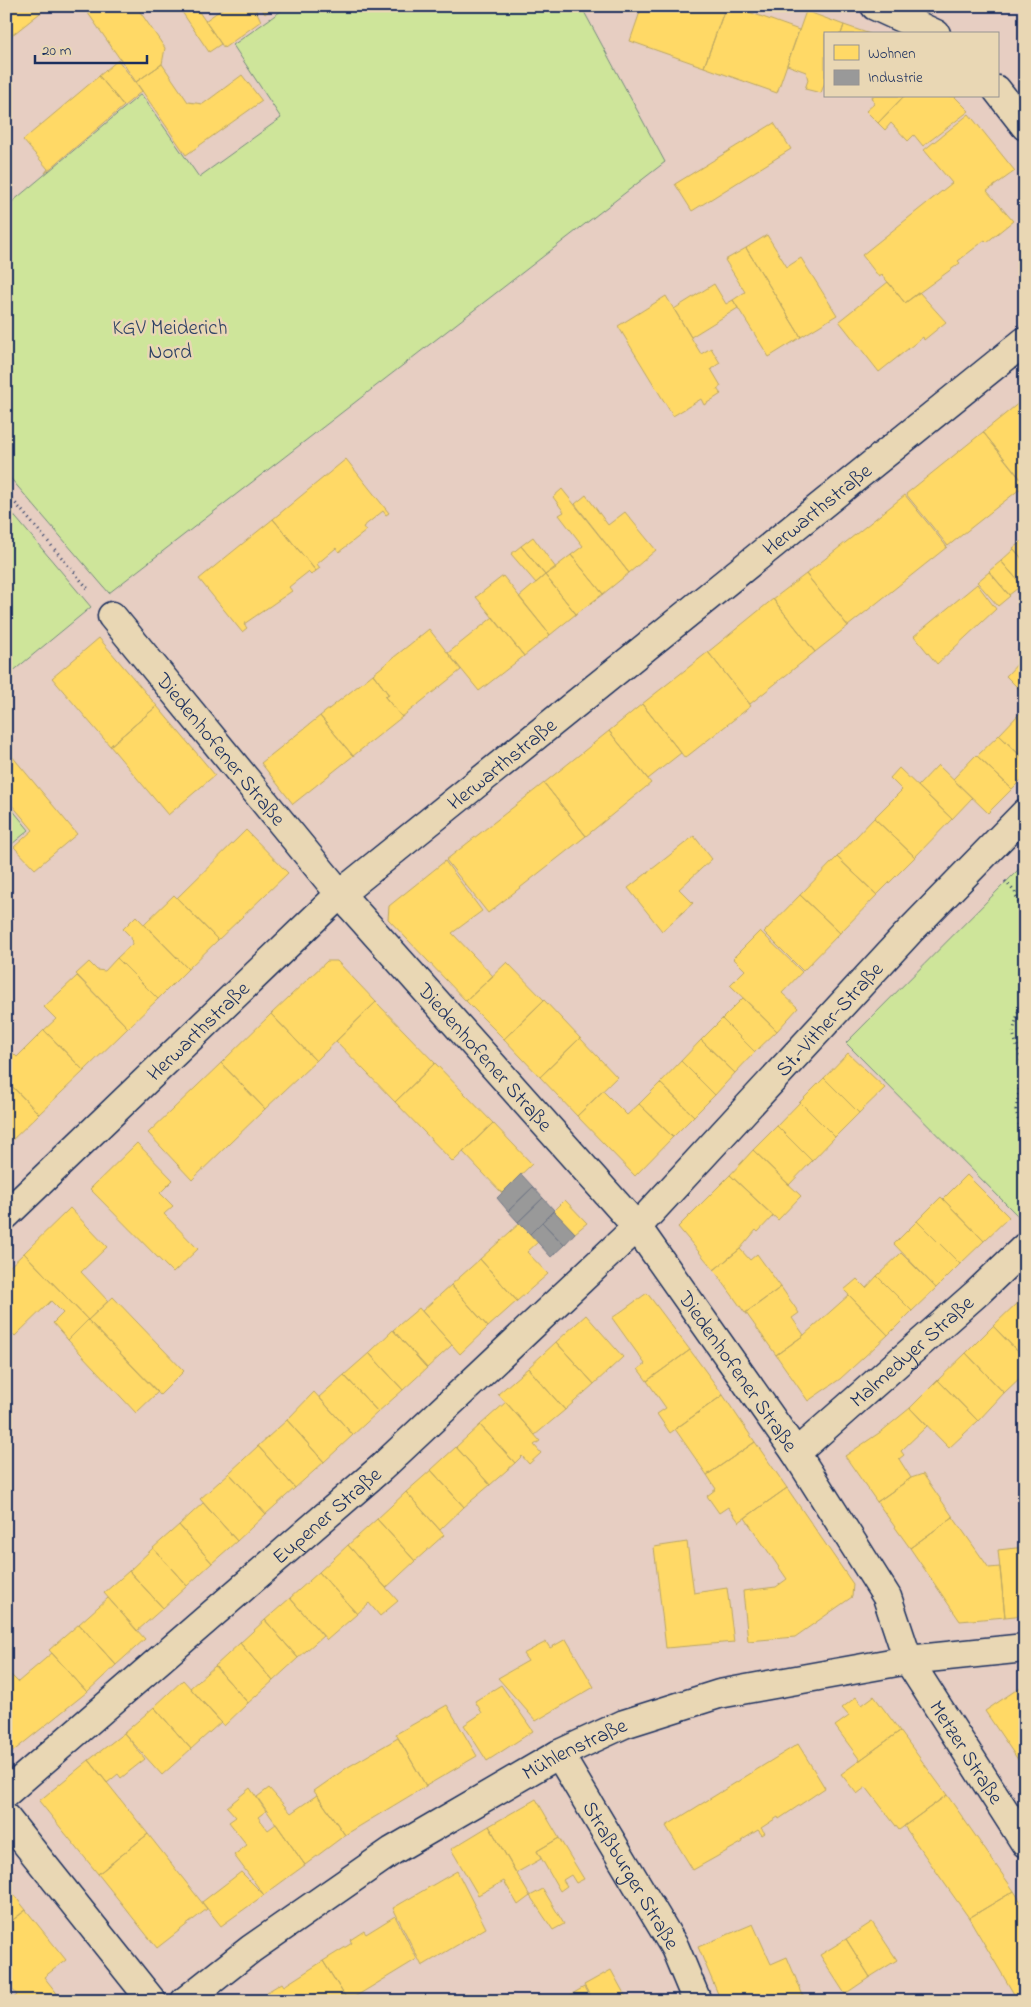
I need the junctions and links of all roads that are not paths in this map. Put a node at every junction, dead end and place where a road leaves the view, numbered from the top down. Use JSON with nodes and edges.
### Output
{"nodes":[{"id":1,"x":875,"y":6,"type":"edge"},
{"id":2,"x":932,"y":32,"type":"edge"},
{"id":3,"x":998,"y":91,"type":"edge"},
{"id":4,"x":1025,"y":126,"type":"edge"},
{"id":5,"x":1025,"y":341,"type":"edge"},
{"id":6,"x":112,"y":616,"type":"road end"},
{"id":7,"x":1025,"y":813,"type":"edge"},
{"id":8,"x":340,"y":894,"type":"junction"},
{"id":9,"x":6,"y":1215,"type":"edge"},
{"id":10,"x":638,"y":1227,"type":"junction"},
{"id":11,"x":1025,"y":1247,"type":"edge"},
{"id":12,"x":796,"y":1454,"type":"junction"},
{"id":13,"x":1025,"y":1648,"type":"edge"},
{"id":14,"x":908,"y":1660,"type":"junction"},
{"id":15,"x":559,"y":1754,"type":"junction"},
{"id":16,"x":6,"y":1793,"type":"edge"},
{"id":17,"x":6,"y":1818,"type":"edge"},
{"id":18,"x":1025,"y":1843,"type":"edge"},
{"id":19,"x":152,"y":2001,"type":"edge"},
{"id":20,"x":185,"y":2001,"type":"edge"},
{"id":21,"x":697,"y":2001,"type":"edge"}],
"edges":[{"from":1,"to":2,"type":"street"},
{"from":3,"to":4,"type":"street"},
{"from":5,"to":8,"type":"street","name":"Herwarthstraße"},
{"from":6,"to":8,"type":"street","name":"Diedenhofener Straße"},
{"from":7,"to":10,"type":"street","name":"St.-Vither-Straße"},
{"from":8,"to":9,"type":"street","name":"Herwarthstraße"},
{"from":8,"to":10,"type":"street","name":"Diedenhofener Straße"},
{"from":10,"to":12,"type":"street","name":"Diedenhofener Straße"},
{"from":10,"to":16,"type":"street","name":"Eupener Straße"},
{"from":11,"to":12,"type":"street","name":"Malmedyer Straße"},
{"from":12,"to":14,"type":"street","name":"Diedenhofener Straße"},
{"from":13,"to":14,"type":"street","name":"Mühlenstraße"},
{"from":14,"to":15,"type":"street","name":"Mühlenstraße"},
{"from":14,"to":18,"type":"street","name":"Metzer Straße"},
{"from":15,"to":20,"type":"street","name":"Mühlenstraße"},
{"from":15,"to":21,"type":"street","name":"Straßburger Straße"},
{"from":17,"to":19,"type":"street"}]}
